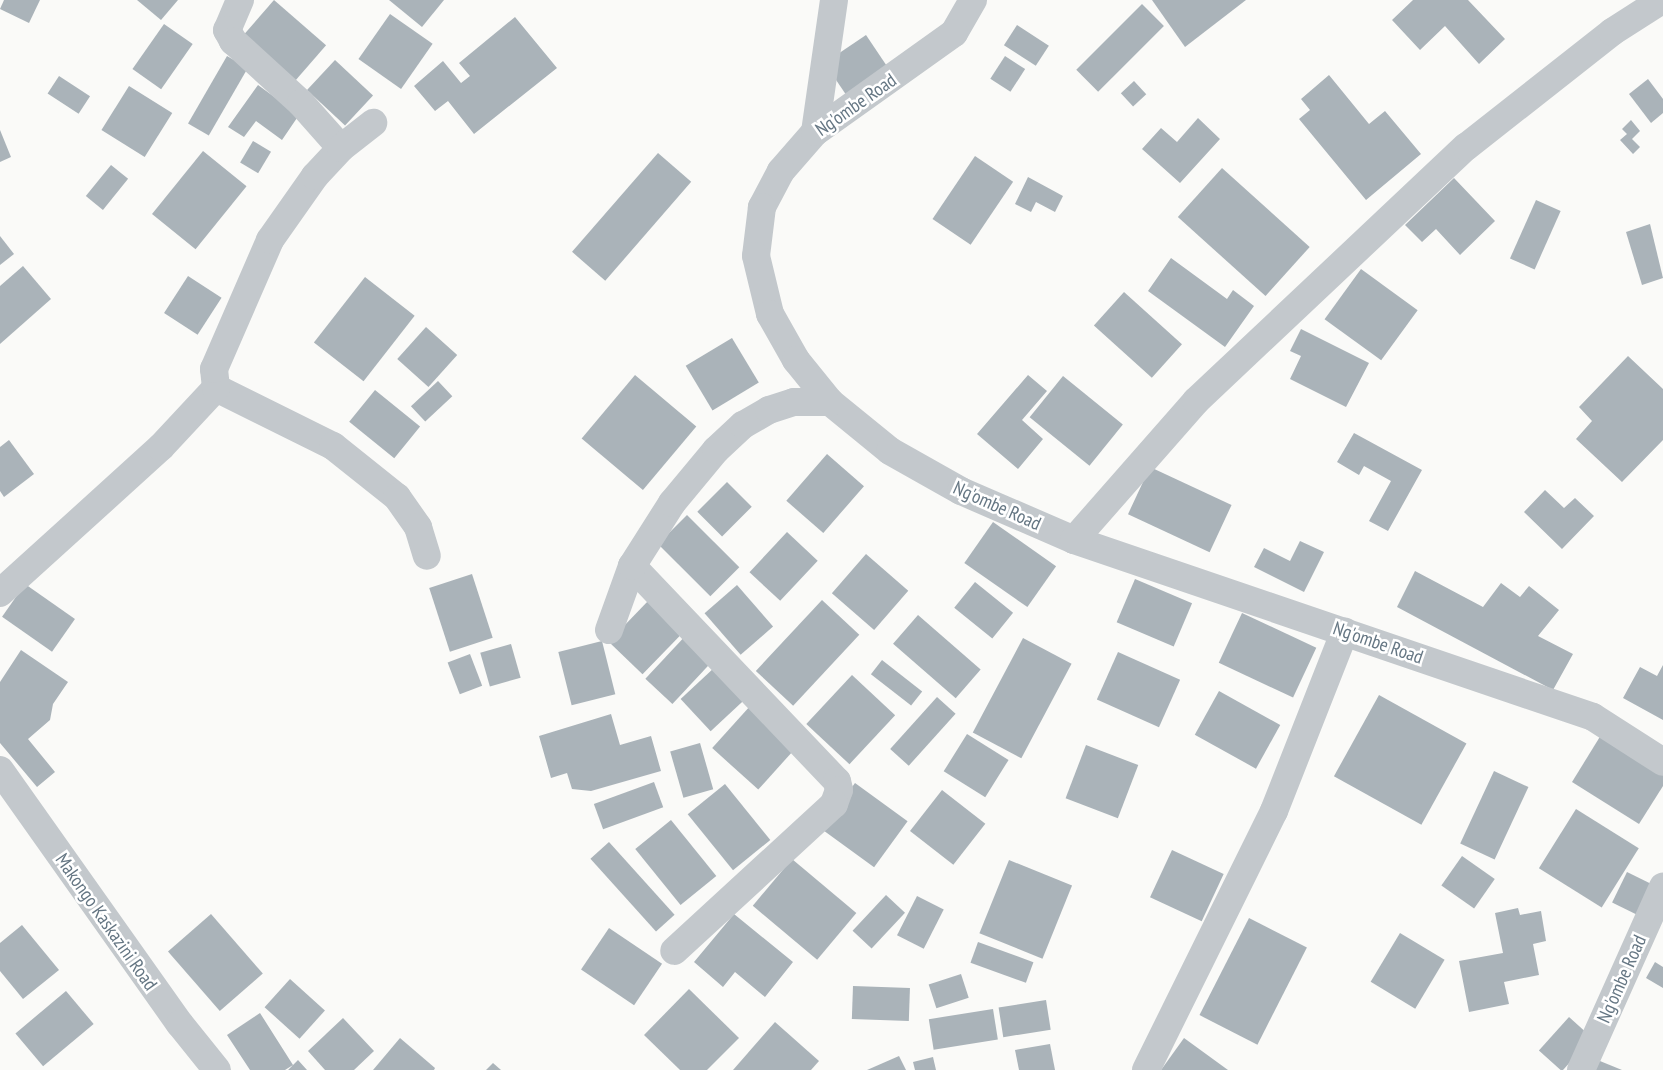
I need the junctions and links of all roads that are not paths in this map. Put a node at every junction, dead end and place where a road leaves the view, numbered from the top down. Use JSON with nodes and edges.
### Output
{"nodes":[{"id":1,"x":240,"y":0,"type":"edge"},
{"id":2,"x":834,"y":0,"type":"edge"},
{"id":3,"x":973,"y":0,"type":"edge"},
{"id":4,"x":1662,"y":0,"type":"edge"},
{"id":5,"x":373,"y":123,"type":"dead end"},
{"id":6,"x":815,"y":132,"type":"junction"},
{"id":7,"x":341,"y":148,"type":"junction"},
{"id":8,"x":216,"y":388,"type":"junction"},
{"id":9,"x":830,"y":402,"type":"junction"},
{"id":10,"x":1074,"y":540,"type":"junction"},
{"id":11,"x":427,"y":556,"type":"dead end"},
{"id":12,"x":632,"y":566,"type":"junction"},
{"id":13,"x":0,"y":594,"type":"edge"},
{"id":14,"x":609,"y":630,"type":"dead end"},
{"id":15,"x":1345,"y":631,"type":"junction"},
{"id":16,"x":1663,"y":762,"type":"edge"},
{"id":17,"x":0,"y":770,"type":"edge"},
{"id":18,"x":1663,"y":887,"type":"edge"},
{"id":19,"x":674,"y":951,"type":"dead end"},
{"id":20,"x":217,"y":1070,"type":"edge"},
{"id":21,"x":1146,"y":1070,"type":"edge"},
{"id":22,"x":1581,"y":1070,"type":"edge"}],
"edges":[{"from":1,"to":7,"type":"street"},
{"from":2,"to":6,"type":"street"},
{"from":3,"to":6,"type":"street","name":"Ng'ombe Road"},
{"from":4,"to":10,"type":"street"},
{"from":5,"to":7,"type":"street"},
{"from":6,"to":9,"type":"street","name":"Ng'ombe Road"},
{"from":7,"to":8,"type":"street"},
{"from":8,"to":11,"type":"street"},
{"from":8,"to":13,"type":"street"},
{"from":9,"to":10,"type":"street","name":"Ng'ombe Road"},
{"from":9,"to":12,"type":"street"},
{"from":10,"to":15,"type":"street","name":"Ng'ombe Road"},
{"from":12,"to":14,"type":"street"},
{"from":12,"to":19,"type":"street"},
{"from":15,"to":16,"type":"street","name":"Ng'ombe Road"},
{"from":15,"to":21,"type":"street"},
{"from":17,"to":20,"type":"street","name":"Makongo Kaskazini Road"},
{"from":18,"to":22,"type":"street","name":"Ng'ombe Road"}]}
